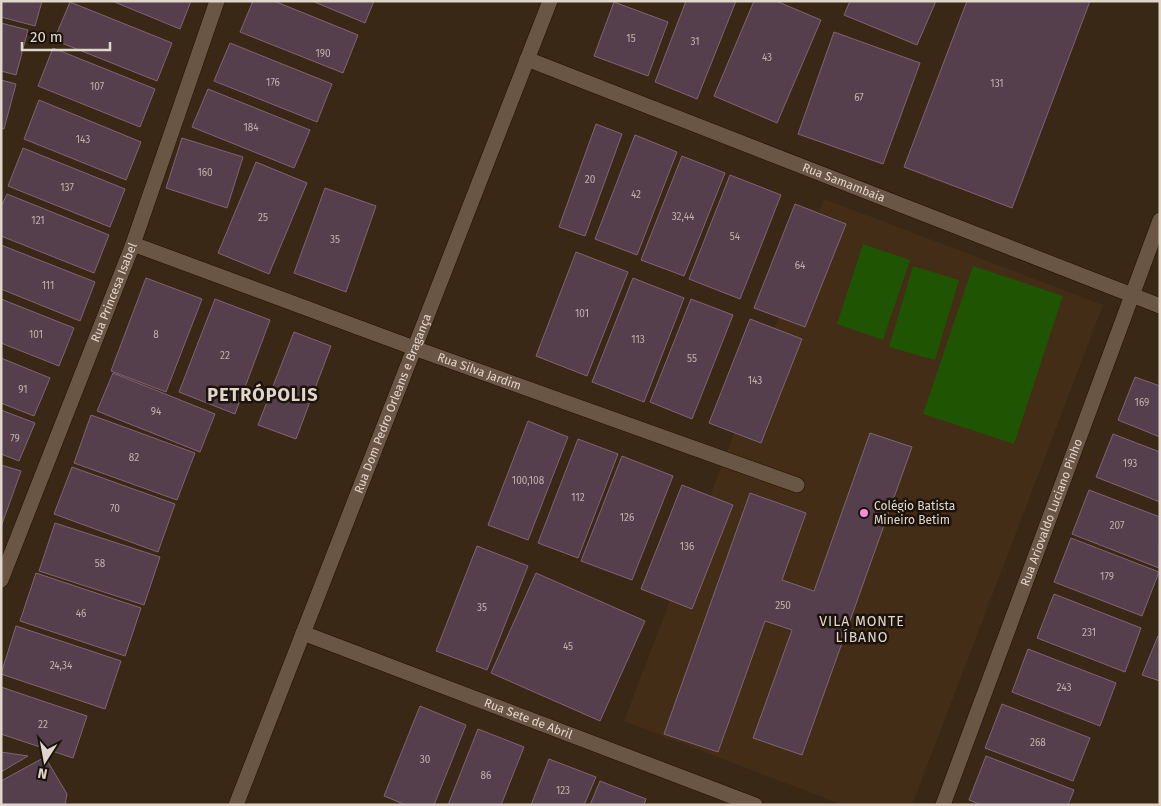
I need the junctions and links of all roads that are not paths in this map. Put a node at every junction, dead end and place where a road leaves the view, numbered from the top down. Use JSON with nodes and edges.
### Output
{"nodes":[{"id":1,"x":216,"y":1,"type":"edge"},
{"id":2,"x":550,"y":1,"type":"edge"},
{"id":3,"x":526,"y":59,"type":"junction"},
{"id":4,"x":1160,"y":220,"type":"edge"},
{"id":5,"x":133,"y":244,"type":"junction"},
{"id":6,"x":1130,"y":296,"type":"junction"},
{"id":7,"x":1160,"y":306,"type":"edge"},
{"id":8,"x":414,"y":348,"type":"junction"},
{"id":9,"x":798,"y":485,"type":"dead end"},
{"id":10,"x":6,"y":551,"type":"edge"},
{"id":11,"x":1,"y":580,"type":"edge"},
{"id":12,"x":303,"y":633,"type":"junction"},
{"id":13,"x":236,"y":805,"type":"edge"},
{"id":14,"x":755,"y":805,"type":"edge"},
{"id":15,"x":943,"y":805,"type":"edge"}],
"edges":[{"from":1,"to":5,"type":"street","name":"Rua Princesa Isabel"},
{"from":2,"to":3,"type":"street","name":"Rua Dom Pedro Orleans e Bragança"},
{"from":3,"to":6,"type":"street","name":"Rua Samambaia"},
{"from":3,"to":8,"type":"street","name":"Rua Dom Pedro Orleans e Bragança"},
{"from":4,"to":6,"type":"street","name":"Rua Ariovaldo Luciano Pinho"},
{"from":5,"to":8,"type":"street","name":"Rua Silva Jardim"},
{"from":5,"to":10,"type":"street","name":"Rua Princesa Isabel"},
{"from":6,"to":7,"type":"street","name":"Rua Samambaia"},
{"from":6,"to":15,"type":"street","name":"Rua Ariovaldo Luciano Pinho"},
{"from":8,"to":9,"type":"street","name":"Rua Silva Jardim"},
{"from":8,"to":12,"type":"street","name":"Rua Dom Pedro Orleans e Bragança"},
{"from":10,"to":11,"type":"street","name":"Rua Princesa Isabel"},
{"from":12,"to":13,"type":"street","name":"Rua Dom Pedro Orleans e Bragança"},
{"from":12,"to":14,"type":"street","name":"Rua Sete de Abril"}]}
